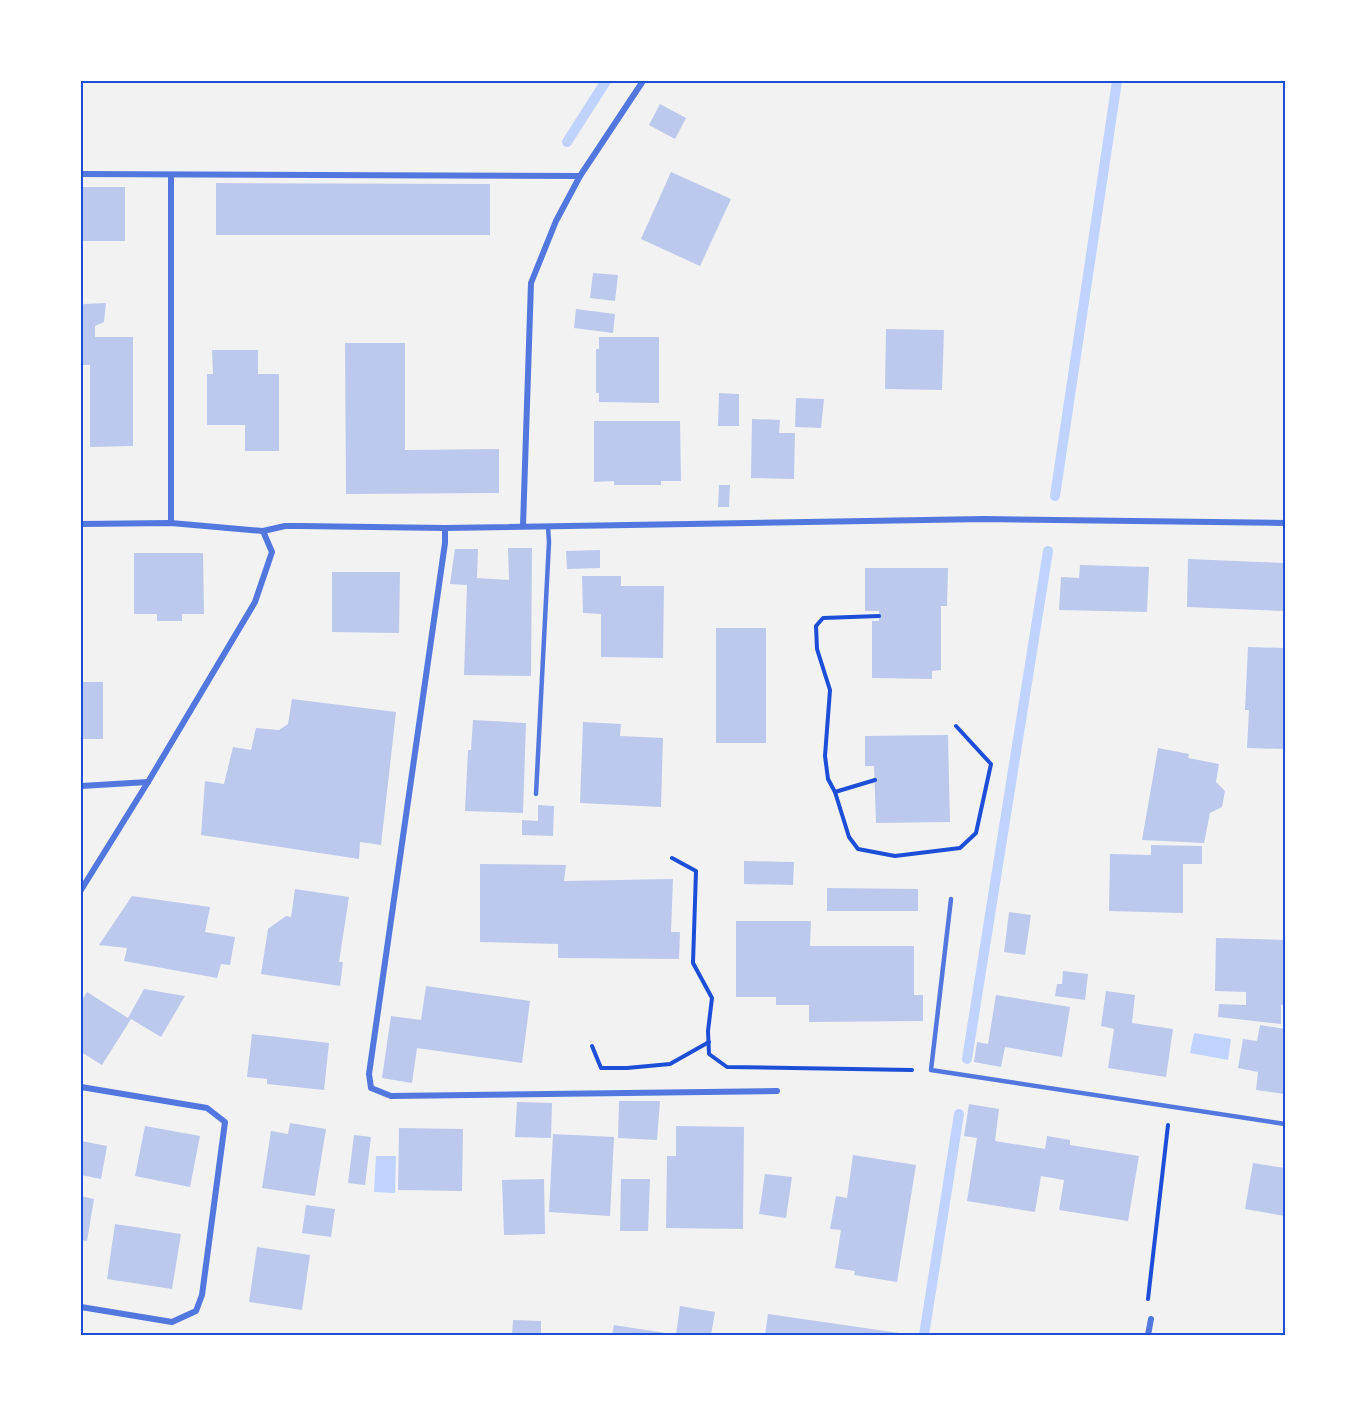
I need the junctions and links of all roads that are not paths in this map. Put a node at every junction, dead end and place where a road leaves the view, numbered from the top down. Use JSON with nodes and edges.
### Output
{"nodes":[{"id":1,"x":643,"y":81,"type":"edge"},
{"id":2,"x":81,"y":174,"type":"edge"},
{"id":3,"x":171,"y":175,"type":"junction"},
{"id":4,"x":580,"y":176,"type":"junction"},
{"id":5,"x":171,"y":523,"type":"junction"},
{"id":6,"x":81,"y":524,"type":"edge"},
{"id":7,"x":1285,"y":524,"type":"edge"},
{"id":8,"x":523,"y":526,"type":"junction"},
{"id":9,"x":548,"y":527,"type":"junction"},
{"id":10,"x":445,"y":528,"type":"junction"},
{"id":11,"x":263,"y":531,"type":"junction"},
{"id":12,"x":148,"y":782,"type":"junction"},
{"id":13,"x":81,"y":786,"type":"edge"},
{"id":14,"x":536,"y":794,"type":"dead end"},
{"id":15,"x":81,"y":890,"type":"edge"},
{"id":16,"x":951,"y":898,"type":"dead end"},
{"id":17,"x":81,"y":1087,"type":"edge"},
{"id":18,"x":777,"y":1091,"type":"dead end"},
{"id":19,"x":1285,"y":1124,"type":"edge"},
{"id":20,"x":81,"y":1307,"type":"edge"},
{"id":21,"x":1151,"y":1319,"type":"road end"},
{"id":22,"x":1148,"y":1335,"type":"edge"}],
"edges":[{"from":1,"to":4,"type":"street"},
{"from":2,"to":3,"type":"street"},
{"from":3,"to":4,"type":"street"},
{"from":3,"to":5,"type":"street"},
{"from":4,"to":8,"type":"street"},
{"from":5,"to":6,"type":"street"},
{"from":5,"to":11,"type":"street"},
{"from":7,"to":9,"type":"street"},
{"from":8,"to":9,"type":"street"},
{"from":8,"to":10,"type":"street"},
{"from":9,"to":14,"type":"lane"},
{"from":10,"to":11,"type":"street"},
{"from":10,"to":18,"type":"street"},
{"from":11,"to":12,"type":"street"},
{"from":12,"to":13,"type":"street"},
{"from":12,"to":15,"type":"street"},
{"from":16,"to":19,"type":"lane"},
{"from":17,"to":20,"type":"street"},
{"from":21,"to":22,"type":"street"}]}
